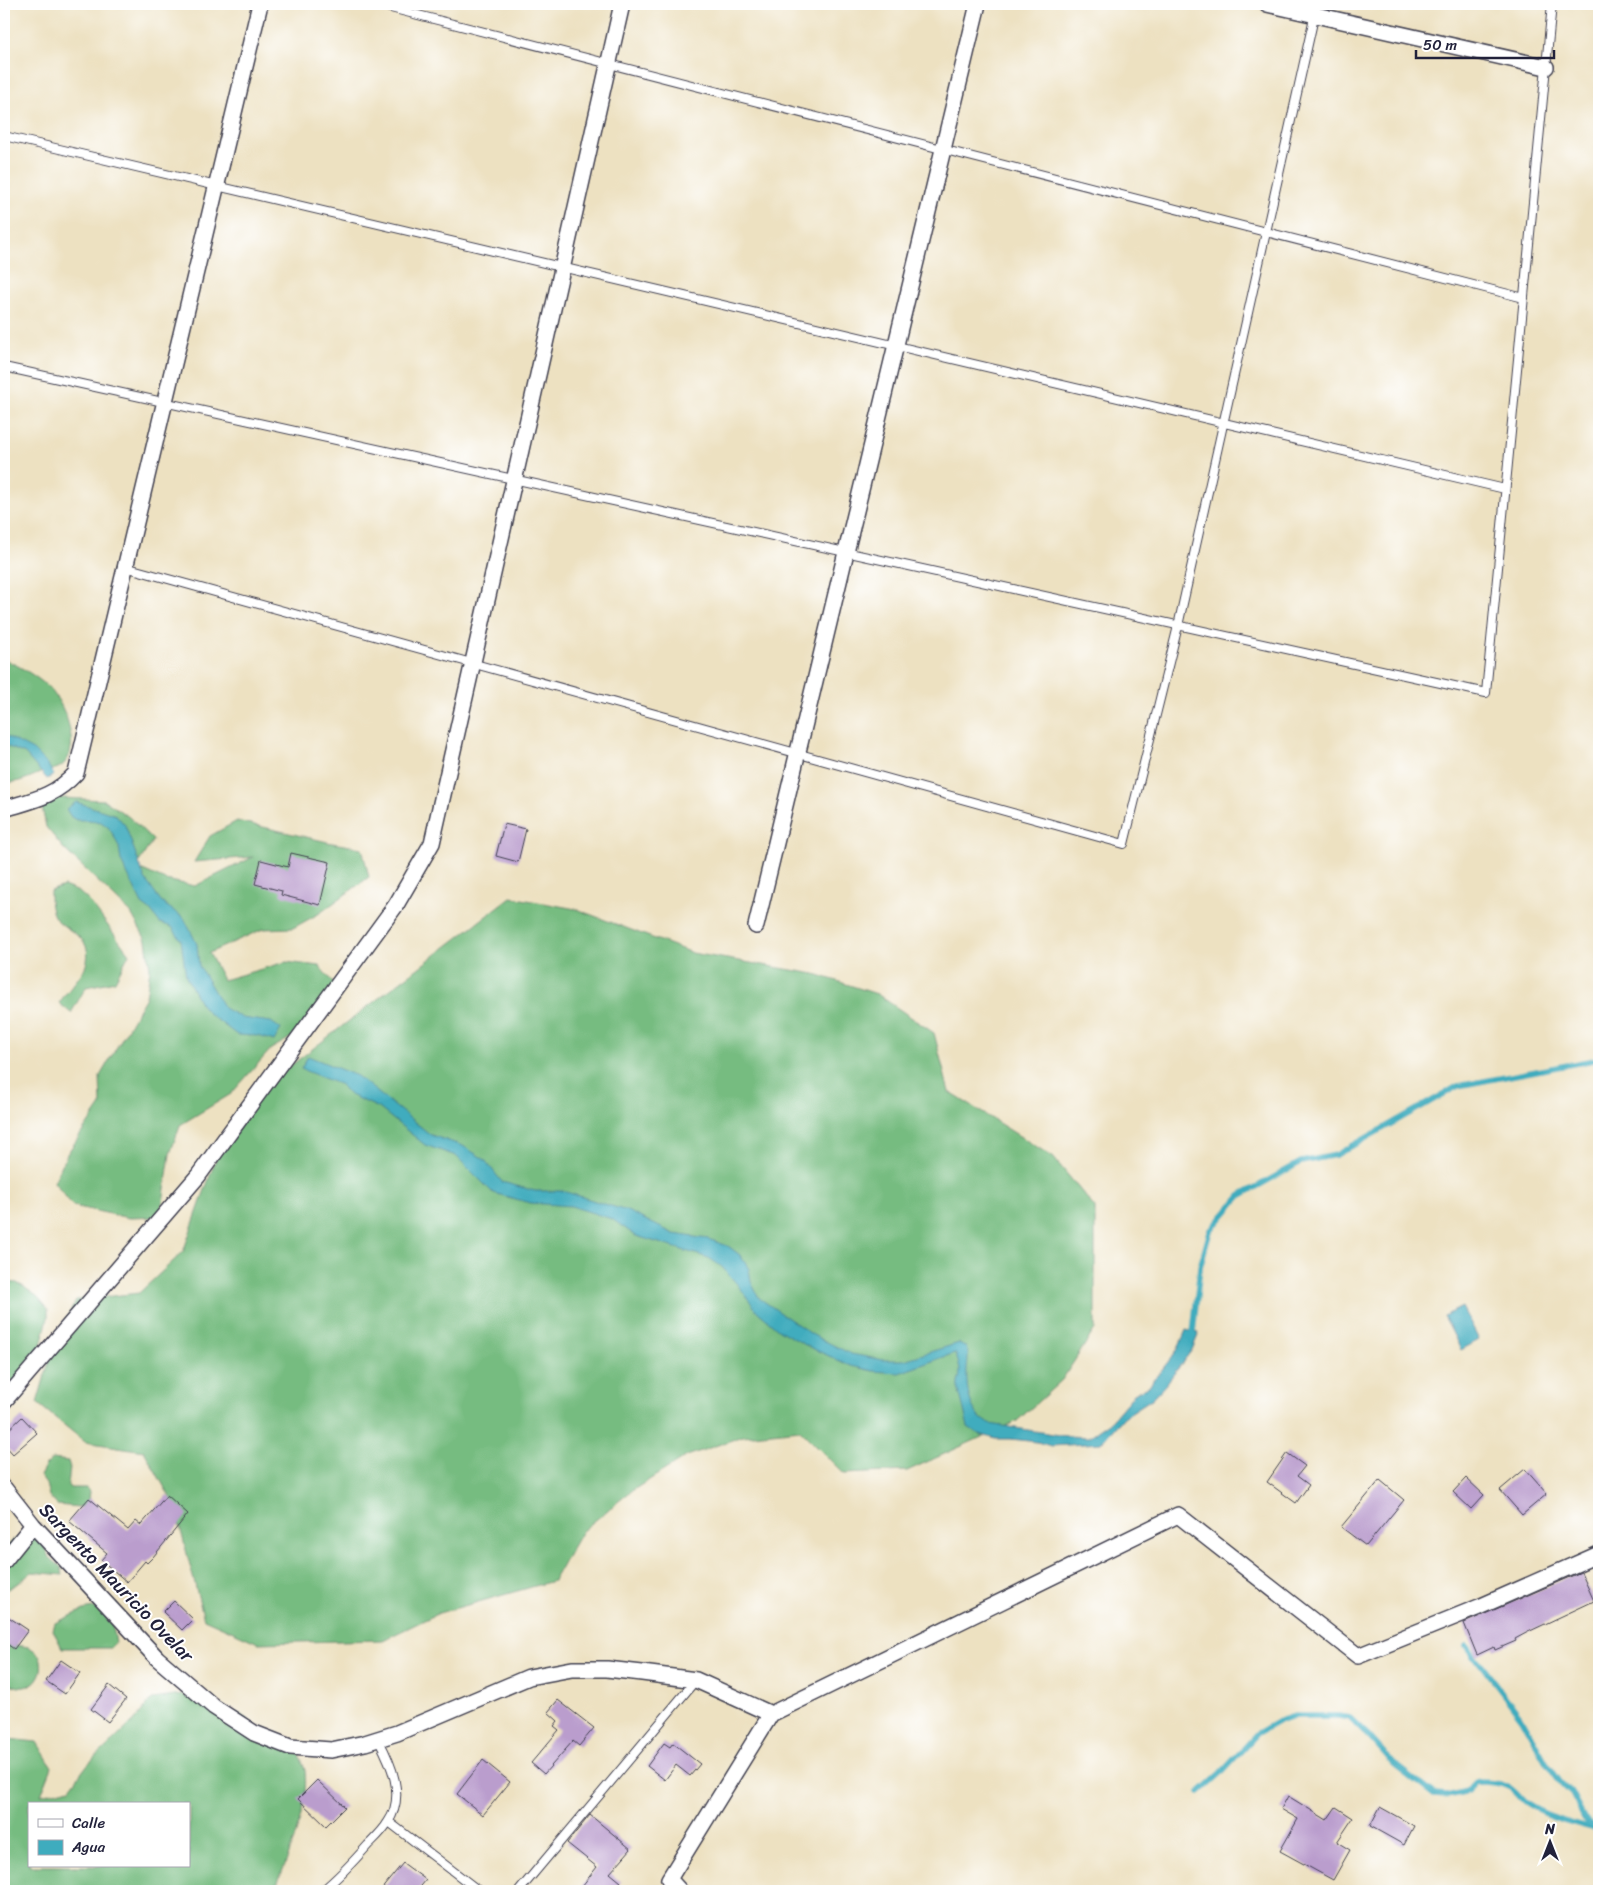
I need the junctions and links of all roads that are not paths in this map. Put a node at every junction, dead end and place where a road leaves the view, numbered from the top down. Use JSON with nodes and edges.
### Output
{"nodes":[{"id":1,"x":260,"y":4,"type":"edge"},
{"id":2,"x":375,"y":4,"type":"edge"},
{"id":3,"x":622,"y":4,"type":"edge"},
{"id":4,"x":978,"y":4,"type":"edge"},
{"id":5,"x":1267,"y":4,"type":"edge"},
{"id":6,"x":1552,"y":4,"type":"edge"},
{"id":7,"x":1315,"y":9,"type":"edge"},
{"id":8,"x":608,"y":64,"type":"junction"},
{"id":9,"x":1546,"y":67,"type":"junction"},
{"id":10,"x":4,"y":136,"type":"edge"},
{"id":11,"x":943,"y":149,"type":"junction"},
{"id":12,"x":216,"y":186,"type":"junction"},
{"id":13,"x":1266,"y":232,"type":"junction"},
{"id":14,"x":562,"y":268,"type":"junction"},
{"id":15,"x":1524,"y":298,"type":"junction"},
{"id":16,"x":896,"y":346,"type":"junction"},
{"id":17,"x":4,"y":367,"type":"edge"},
{"id":18,"x":164,"y":402,"type":"junction"},
{"id":19,"x":1224,"y":423,"type":"junction"},
{"id":20,"x":514,"y":479,"type":"junction"},
{"id":21,"x":1505,"y":489,"type":"junction"},
{"id":22,"x":846,"y":552,"type":"junction"},
{"id":23,"x":125,"y":567,"type":"junction"},
{"id":24,"x":1178,"y":626,"type":"junction"},
{"id":25,"x":473,"y":663,"type":"junction"},
{"id":26,"x":797,"y":754,"type":"junction"},
{"id":27,"x":4,"y":809,"type":"edge"},
{"id":28,"x":756,"y":926,"type":"dead end"},
{"id":29,"x":4,"y":1401,"type":"edge"},
{"id":30,"x":4,"y":1488,"type":"edge"},
{"id":31,"x":32,"y":1524,"type":"junction"},
{"id":32,"x":1599,"y":1554,"type":"edge"},
{"id":33,"x":4,"y":1560,"type":"edge"},
{"id":34,"x":696,"y":1680,"type":"junction"},
{"id":35,"x":771,"y":1714,"type":"junction"},
{"id":36,"x":378,"y":1739,"type":"junction"},
{"id":37,"x":389,"y":1822,"type":"junction"},
{"id":38,"x":322,"y":1891,"type":"edge"},
{"id":39,"x":479,"y":1891,"type":"edge"},
{"id":40,"x":519,"y":1891,"type":"edge"},
{"id":41,"x":680,"y":1891,"type":"edge"}],
"edges":[{"from":1,"to":12,"type":"street"},
{"from":2,"to":8,"type":"lane"},
{"from":3,"to":8,"type":"street"},
{"from":4,"to":11,"type":"street"},
{"from":5,"to":7,"type":"street"},
{"from":6,"to":9,"type":"lane"},
{"from":7,"to":9,"type":"street"},
{"from":7,"to":13,"type":"lane"},
{"from":8,"to":11,"type":"lane"},
{"from":8,"to":14,"type":"street"},
{"from":9,"to":15,"type":"lane"},
{"from":10,"to":12,"type":"lane"},
{"from":11,"to":13,"type":"lane"},
{"from":11,"to":16,"type":"street"},
{"from":12,"to":14,"type":"lane"},
{"from":12,"to":18,"type":"street"},
{"from":13,"to":15,"type":"lane"},
{"from":13,"to":19,"type":"lane"},
{"from":14,"to":16,"type":"lane"},
{"from":14,"to":20,"type":"street"},
{"from":15,"to":21,"type":"lane"},
{"from":16,"to":19,"type":"lane"},
{"from":16,"to":22,"type":"street"},
{"from":17,"to":18,"type":"lane"},
{"from":18,"to":20,"type":"lane"},
{"from":18,"to":23,"type":"street"},
{"from":19,"to":21,"type":"lane"},
{"from":19,"to":24,"type":"lane"},
{"from":20,"to":22,"type":"lane"},
{"from":20,"to":25,"type":"street"},
{"from":21,"to":24,"type":"lane"},
{"from":22,"to":24,"type":"lane"},
{"from":22,"to":26,"type":"street"},
{"from":23,"to":25,"type":"lane"},
{"from":23,"to":27,"type":"street"},
{"from":24,"to":26,"type":"lane"},
{"from":25,"to":26,"type":"lane"},
{"from":25,"to":29,"type":"street"},
{"from":26,"to":28,"type":"street"},
{"from":30,"to":31,"type":"street","name":"Sargento Mauricio Ovelar"},
{"from":31,"to":33,"type":"street"},
{"from":31,"to":36,"type":"street","name":"Sargento Mauricio Ovelar"},
{"from":32,"to":35,"type":"street"},
{"from":34,"to":35,"type":"street","name":"Sargento Mauricio Ovelar"},
{"from":34,"to":36,"type":"street","name":"Sargento Mauricio Ovelar"},
{"from":34,"to":40,"type":"lane"},
{"from":35,"to":41,"type":"street"},
{"from":36,"to":37,"type":"lane"},
{"from":37,"to":38,"type":"lane"},
{"from":37,"to":39,"type":"lane"}]}
